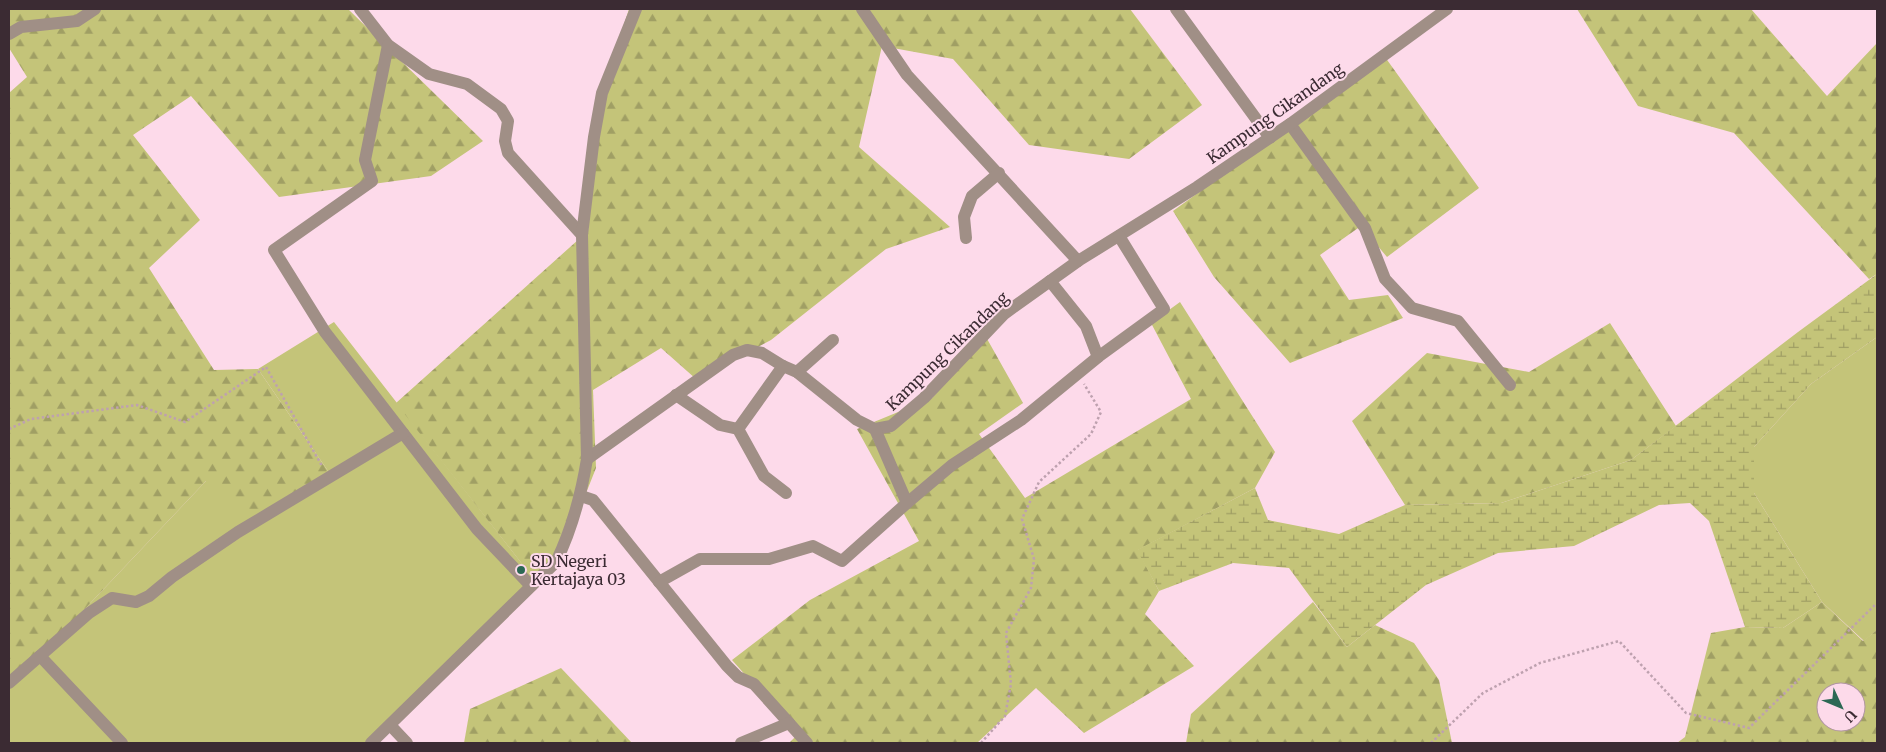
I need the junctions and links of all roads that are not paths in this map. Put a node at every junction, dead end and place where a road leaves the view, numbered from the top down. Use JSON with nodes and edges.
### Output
{"nodes":[{"id":1,"x":95,"y":9,"type":"edge"},
{"id":2,"x":360,"y":9,"type":"edge"},
{"id":3,"x":636,"y":9,"type":"edge"},
{"id":4,"x":862,"y":9,"type":"edge"},
{"id":5,"x":1176,"y":9,"type":"edge"},
{"id":6,"x":1447,"y":9,"type":"edge"},
{"id":7,"x":9,"y":34,"type":"edge"},
{"id":8,"x":388,"y":45,"type":"junction"},
{"id":9,"x":1290,"y":124,"type":"junction"},
{"id":10,"x":1270,"y":138,"type":"junction"},
{"id":11,"x":999,"y":174,"type":"junction"},
{"id":12,"x":582,"y":235,"type":"junction"},
{"id":13,"x":1119,"y":236,"type":"junction"},
{"id":14,"x":966,"y":238,"type":"dead end"},
{"id":15,"x":1078,"y":261,"type":"junction"},
{"id":16,"x":1050,"y":282,"type":"junction"},
{"id":17,"x":833,"y":340,"type":"dead end"},
{"id":18,"x":1098,"y":357,"type":"junction"},
{"id":19,"x":783,"y":366,"type":"junction"},
{"id":20,"x":797,"y":372,"type":"junction"},
{"id":21,"x":1510,"y":384,"type":"dead end"},
{"id":22,"x":676,"y":395,"type":"junction"},
{"id":23,"x":738,"y":429,"type":"junction"},
{"id":24,"x":875,"y":429,"type":"junction"},
{"id":25,"x":403,"y":433,"type":"junction"},
{"id":26,"x":587,"y":460,"type":"junction"},
{"id":27,"x":786,"y":493,"type":"dead end"},
{"id":28,"x":581,"y":496,"type":"junction"},
{"id":29,"x":907,"y":503,"type":"junction"},
{"id":30,"x":659,"y":582,"type":"junction"},
{"id":31,"x":531,"y":586,"type":"junction"},
{"id":32,"x":40,"y":656,"type":"junction"},
{"id":33,"x":9,"y":683,"type":"edge"},
{"id":34,"x":789,"y":723,"type":"junction"},
{"id":35,"x":390,"y":725,"type":"junction"},
{"id":36,"x":122,"y":743,"type":"edge"},
{"id":37,"x":371,"y":743,"type":"edge"},
{"id":38,"x":406,"y":743,"type":"edge"},
{"id":39,"x":741,"y":743,"type":"edge"},
{"id":40,"x":807,"y":743,"type":"edge"}],
"edges":[{"from":1,"to":7,"type":"street"},
{"from":2,"to":8,"type":"street"},
{"from":3,"to":12,"type":"street"},
{"from":4,"to":11,"type":"street"},
{"from":5,"to":10,"type":"street"},
{"from":6,"to":9,"type":"street","name":"Kampung Cikandang"},
{"from":8,"to":12,"type":"street"},
{"from":8,"to":25,"type":"street"},
{"from":9,"to":10,"type":"street","name":"Kampung Cikandang"},
{"from":9,"to":21,"type":"street"},
{"from":10,"to":13,"type":"street","name":"Kampung Cikandang"},
{"from":11,"to":14,"type":"street"},
{"from":11,"to":15,"type":"street"},
{"from":12,"to":26,"type":"street"},
{"from":13,"to":15,"type":"street","name":"Kampung Cikandang"},
{"from":13,"to":18,"type":"street"},
{"from":15,"to":16,"type":"street","name":"Kampung Cikandang"},
{"from":16,"to":18,"type":"street"},
{"from":16,"to":24,"type":"street","name":"Kampung Cikandang"},
{"from":17,"to":20,"type":"street"},
{"from":18,"to":29,"type":"street"},
{"from":19,"to":20,"type":"street"},
{"from":19,"to":22,"type":"street"},
{"from":19,"to":23,"type":"street"},
{"from":20,"to":24,"type":"street"},
{"from":22,"to":23,"type":"street"},
{"from":22,"to":26,"type":"street"},
{"from":23,"to":27,"type":"street"},
{"from":24,"to":29,"type":"street"},
{"from":25,"to":31,"type":"street"},
{"from":25,"to":32,"type":"street"},
{"from":26,"to":28,"type":"street"},
{"from":28,"to":30,"type":"street"},
{"from":28,"to":31,"type":"street"},
{"from":29,"to":30,"type":"street"},
{"from":30,"to":34,"type":"street"},
{"from":31,"to":35,"type":"street"},
{"from":32,"to":33,"type":"street"},
{"from":32,"to":36,"type":"street"},
{"from":34,"to":39,"type":"street"},
{"from":34,"to":40,"type":"street"},
{"from":35,"to":37,"type":"street"},
{"from":35,"to":38,"type":"street"}]}
